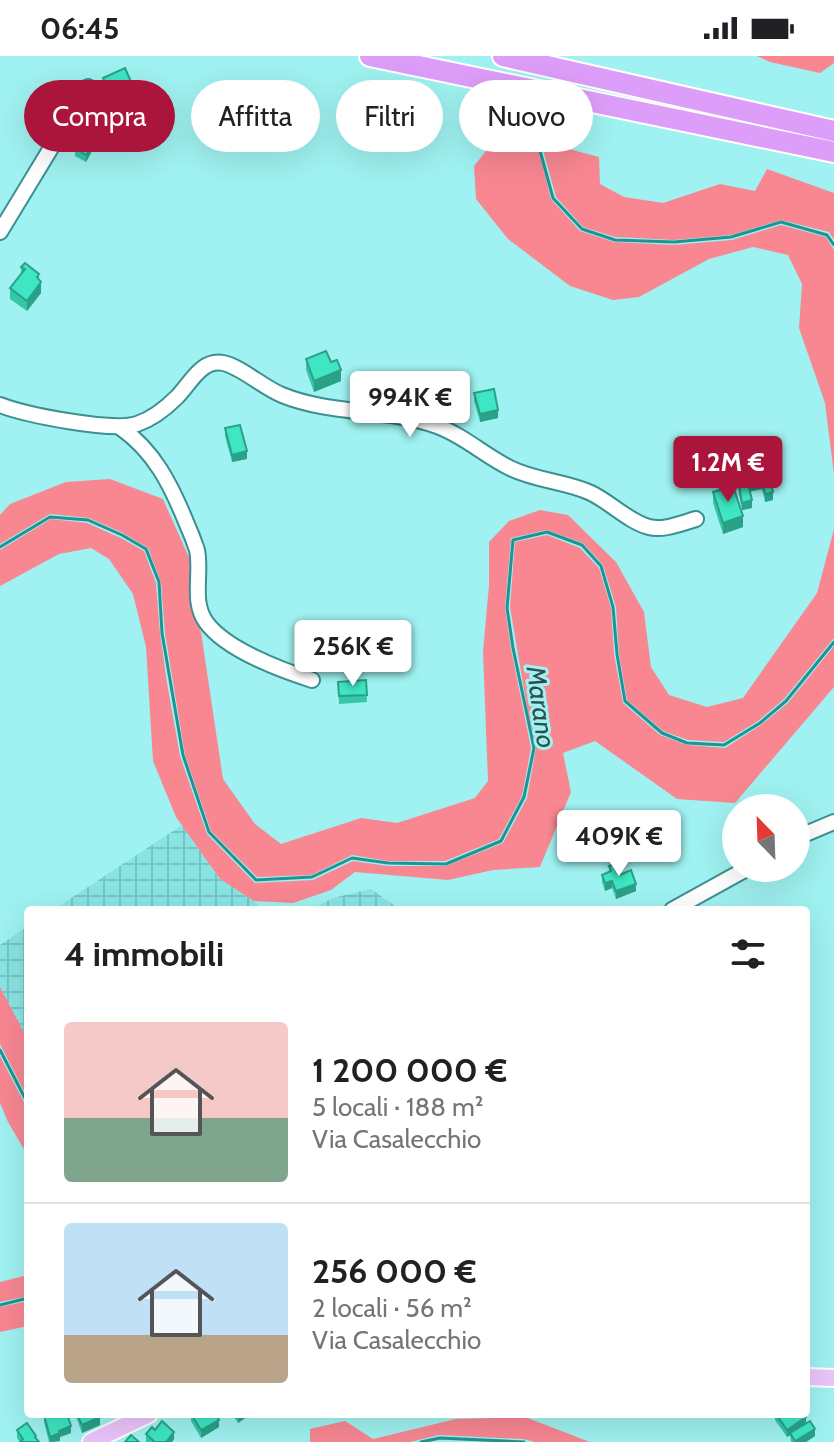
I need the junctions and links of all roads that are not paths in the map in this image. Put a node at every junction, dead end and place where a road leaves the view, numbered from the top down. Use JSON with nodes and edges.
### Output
{"nodes":[{"id":1,"x":370,"y":56,"type":"edge"},
{"id":2,"x":510,"y":57,"type":"edge"},
{"id":3,"x":834,"y":131,"type":"edge"},
{"id":4,"x":49,"y":152,"type":"edge"},
{"id":5,"x":834,"y":152,"type":"edge"},
{"id":6,"x":0,"y":232,"type":"edge"},
{"id":7,"x":0,"y":405,"type":"edge"},
{"id":8,"x":121,"y":428,"type":"junction"},
{"id":9,"x":696,"y":519,"type":"dead end"},
{"id":10,"x":312,"y":680,"type":"dead end"},
{"id":11,"x":834,"y":822,"type":"edge"},
{"id":12,"x":810,"y":832,"type":"edge"},
{"id":13,"x":723,"y":882,"type":"edge"},
{"id":14,"x":679,"y":906,"type":"edge"},
{"id":15,"x":810,"y":1376,"type":"edge"},
{"id":16,"x":834,"y":1378,"type":"edge"},
{"id":17,"x":141,"y":1418,"type":"edge"},
{"id":18,"x":91,"y":1442,"type":"edge"}],
"edges":[{"from":1,"to":5,"type":"highway"},
{"from":2,"to":3,"type":"highway"},
{"from":4,"to":6,"type":"street"},
{"from":7,"to":8,"type":"street"},
{"from":8,"to":9,"type":"street"},
{"from":8,"to":10,"type":"street"},
{"from":11,"to":12,"type":"street"},
{"from":13,"to":14,"type":"street"},
{"from":15,"to":16,"type":"main road"},
{"from":17,"to":18,"type":"main road"}]}
